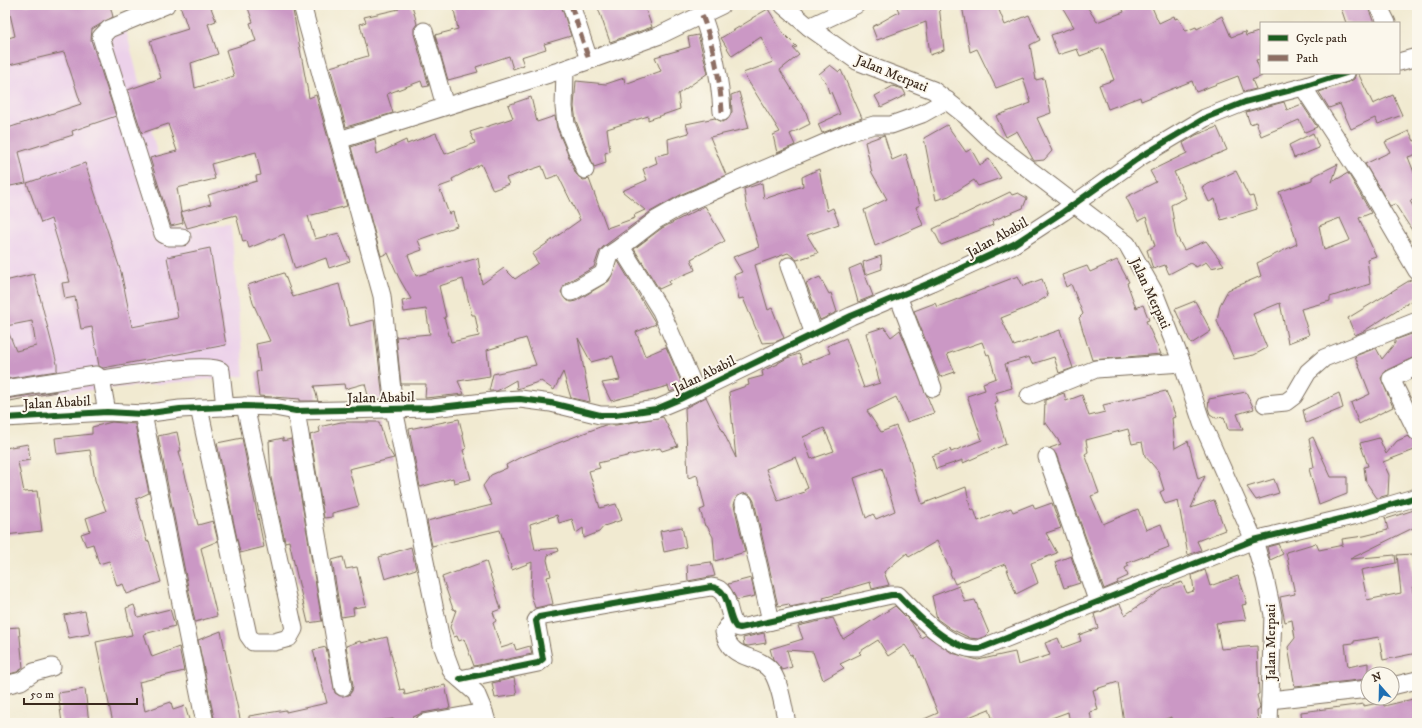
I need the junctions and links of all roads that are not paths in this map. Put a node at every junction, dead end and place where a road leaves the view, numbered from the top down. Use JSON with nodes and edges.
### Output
{"nodes":[{"id":1,"x":166,"y":5,"type":"edge"},
{"id":2,"x":302,"y":5,"type":"edge"},
{"id":3,"x":571,"y":5,"type":"edge"},
{"id":4,"x":722,"y":5,"type":"edge"},
{"id":5,"x":783,"y":5,"type":"edge"},
{"id":6,"x":856,"y":5,"type":"edge"},
{"id":7,"x":1378,"y":5,"type":"edge"},
{"id":8,"x":702,"y":15,"type":"junction"},
{"id":9,"x":1386,"y":22,"type":"edge"},
{"id":10,"x":809,"y":27,"type":"junction"},
{"id":11,"x":424,"y":31,"type":"dead end"},
{"id":12,"x":589,"y":60,"type":"junction"},
{"id":13,"x":564,"y":69,"type":"junction"},
{"id":14,"x":1343,"y":74,"type":"edge"},
{"id":15,"x":1303,"y":87,"type":"junction"},
{"id":16,"x":947,"y":100,"type":"junction"},
{"id":17,"x":445,"y":106,"type":"junction"},
{"id":18,"x":722,"y":112,"type":"dead end"},
{"id":19,"x":339,"y":140,"type":"junction"},
{"id":20,"x":585,"y":170,"type":"dead end"},
{"id":21,"x":1074,"y":205,"type":"junction"},
{"id":22,"x":182,"y":237,"type":"dead end"},
{"id":23,"x":621,"y":247,"type":"junction"},
{"id":24,"x":789,"y":266,"type":"dead end"},
{"id":25,"x":1417,"y":271,"type":"edge"},
{"id":26,"x":572,"y":292,"type":"dead end"},
{"id":27,"x":898,"y":296,"type":"junction"},
{"id":28,"x":1417,"y":322,"type":"edge"},
{"id":29,"x":814,"y":334,"type":"junction"},
{"id":30,"x":1182,"y":363,"type":"junction"},
{"id":31,"x":1417,"y":366,"type":"edge"},
{"id":32,"x":101,"y":379,"type":"junction"},
{"id":33,"x":933,"y":388,"type":"dead end"},
{"id":34,"x":5,"y":389,"type":"edge"},
{"id":35,"x":696,"y":390,"type":"junction"},
{"id":36,"x":1029,"y":396,"type":"dead end"},
{"id":37,"x":1265,"y":404,"type":"dead end"},
{"id":38,"x":245,"y":406,"type":"junction"},
{"id":39,"x":225,"y":407,"type":"junction"},
{"id":40,"x":199,"y":408,"type":"junction"},
{"id":41,"x":394,"y":409,"type":"junction"},
{"id":42,"x":296,"y":411,"type":"junction"},
{"id":43,"x":107,"y":412,"type":"junction"},
{"id":44,"x":143,"y":414,"type":"junction"},
{"id":45,"x":5,"y":418,"type":"edge"},
{"id":46,"x":1417,"y":432,"type":"edge"},
{"id":47,"x":1047,"y":457,"type":"dead end"},
{"id":48,"x":1417,"y":497,"type":"edge"},
{"id":49,"x":744,"y":503,"type":"dead end"},
{"id":50,"x":1254,"y":540,"type":"junction"},
{"id":51,"x":1098,"y":603,"type":"junction"},
{"id":52,"x":771,"y":621,"type":"junction"},
{"id":53,"x":733,"y":623,"type":"junction"},
{"id":54,"x":52,"y":667,"type":"dead end"},
{"id":55,"x":460,"y":679,"type":"junction"},
{"id":56,"x":1417,"y":680,"type":"edge"},
{"id":57,"x":1400,"y":684,"type":"edge"},
{"id":58,"x":5,"y":685,"type":"edge"},
{"id":59,"x":343,"y":687,"type":"dead end"},
{"id":60,"x":1360,"y":690,"type":"edge"},
{"id":61,"x":1270,"y":700,"type":"junction"},
{"id":62,"x":485,"y":717,"type":"edge"},
{"id":63,"x":205,"y":723,"type":"edge"},
{"id":64,"x":424,"y":723,"type":"edge"},
{"id":65,"x":787,"y":723,"type":"edge"},
{"id":66,"x":1269,"y":723,"type":"edge"}],
"edges":[{"from":1,"to":22,"type":"street"},
{"from":2,"to":19,"type":"street"},
{"from":3,"to":12,"type":"street"},
{"from":4,"to":8,"type":"street"},
{"from":5,"to":10,"type":"street","name":"Jalan Merpati"},
{"from":6,"to":10,"type":"street"},
{"from":7,"to":9,"type":"street"},
{"from":8,"to":12,"type":"street"},
{"from":8,"to":18,"type":"street"},
{"from":10,"to":16,"type":"street","name":"Jalan Merpati"},
{"from":11,"to":17,"type":"street"},
{"from":12,"to":13,"type":"street"},
{"from":13,"to":17,"type":"street"},
{"from":13,"to":20,"type":"street"},
{"from":14,"to":15,"type":"street","name":"Jalan Ababil"},
{"from":15,"to":21,"type":"street","name":"Jalan Ababil"},
{"from":15,"to":25,"type":"street"},
{"from":16,"to":21,"type":"street","name":"Jalan Merpati"},
{"from":16,"to":23,"type":"street"},
{"from":17,"to":19,"type":"street"},
{"from":19,"to":41,"type":"street"},
{"from":21,"to":27,"type":"street","name":"Jalan Ababil"},
{"from":21,"to":30,"type":"street","name":"Jalan Merpati"},
{"from":23,"to":26,"type":"street"},
{"from":23,"to":35,"type":"street"},
{"from":24,"to":29,"type":"street"},
{"from":27,"to":29,"type":"street","name":"Jalan Ababil"},
{"from":27,"to":33,"type":"street"},
{"from":28,"to":37,"type":"street"},
{"from":29,"to":35,"type":"street","name":"Jalan Ababil"},
{"from":30,"to":36,"type":"street"},
{"from":30,"to":50,"type":"street","name":"Jalan Merpati"},
{"from":31,"to":46,"type":"street"},
{"from":32,"to":34,"type":"street"},
{"from":32,"to":39,"type":"street"},
{"from":32,"to":43,"type":"street"},
{"from":35,"to":41,"type":"street","name":"Jalan Ababil"},
{"from":38,"to":39,"type":"street","name":"Jalan Ababil"},
{"from":38,"to":40,"type":"street"},
{"from":38,"to":42,"type":"street","name":"Jalan Ababil"},
{"from":39,"to":40,"type":"street","name":"Jalan Ababil"},
{"from":40,"to":44,"type":"street","name":"Jalan Ababil"},
{"from":41,"to":42,"type":"street","name":"Jalan Ababil"},
{"from":41,"to":55,"type":"street"},
{"from":42,"to":59,"type":"street"},
{"from":43,"to":44,"type":"street","name":"Jalan Ababil"},
{"from":43,"to":45,"type":"street","name":"Jalan Ababil"},
{"from":44,"to":63,"type":"street"},
{"from":47,"to":51,"type":"street"},
{"from":48,"to":50,"type":"street"},
{"from":49,"to":52,"type":"street"},
{"from":50,"to":51,"type":"street"},
{"from":50,"to":61,"type":"street","name":"Jalan Merpati"},
{"from":51,"to":52,"type":"street"},
{"from":52,"to":53,"type":"street"},
{"from":53,"to":55,"type":"street"},
{"from":53,"to":65,"type":"street"},
{"from":54,"to":58,"type":"street"},
{"from":55,"to":62,"type":"street"},
{"from":56,"to":57,"type":"street"},
{"from":60,"to":61,"type":"street"},
{"from":61,"to":66,"type":"street","name":"Jalan Merpati"},
{"from":62,"to":64,"type":"street"}]}
